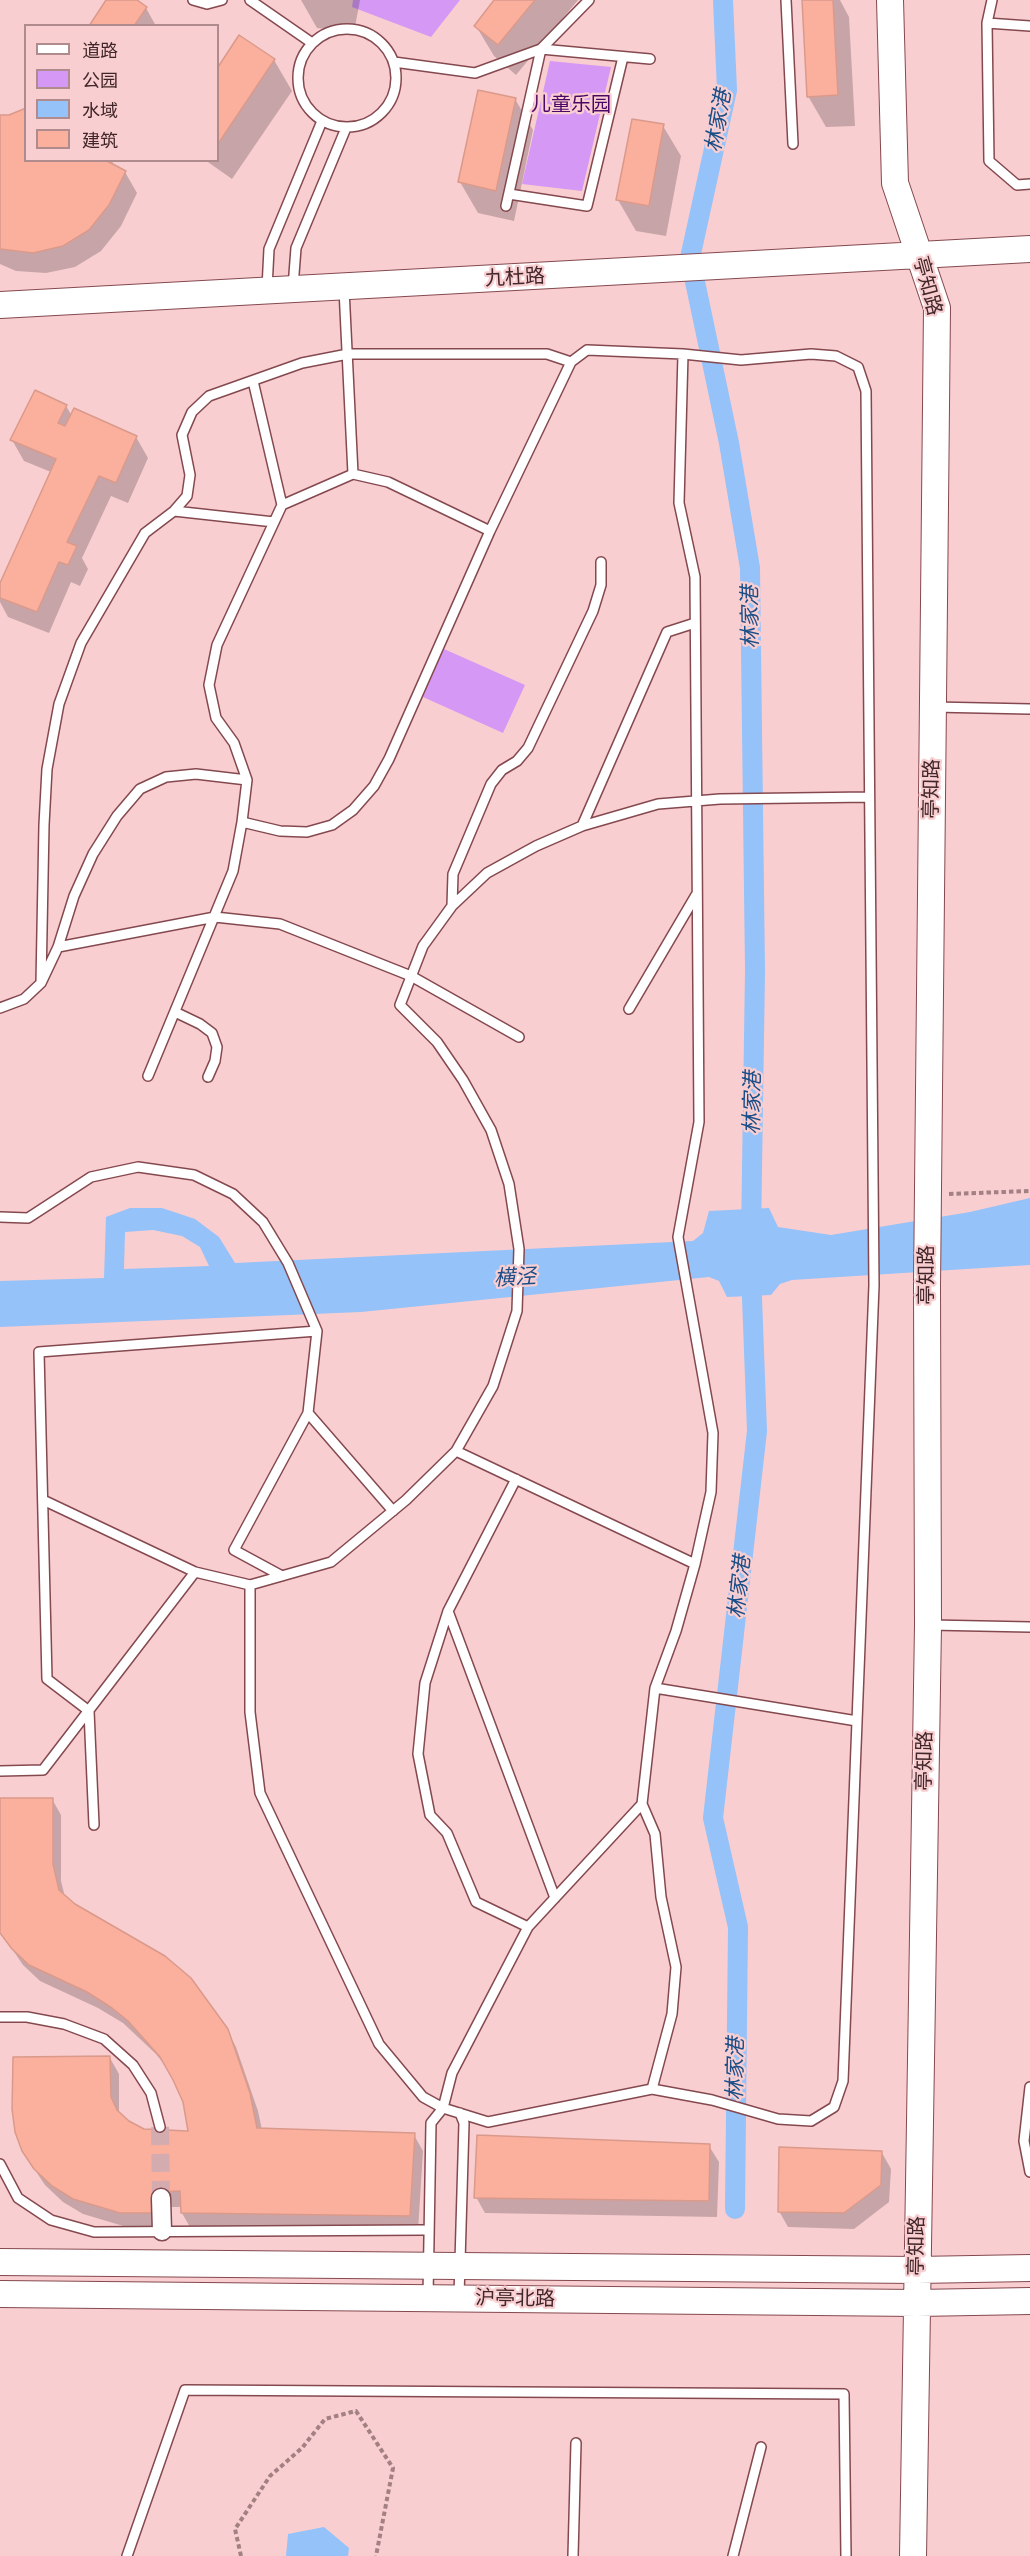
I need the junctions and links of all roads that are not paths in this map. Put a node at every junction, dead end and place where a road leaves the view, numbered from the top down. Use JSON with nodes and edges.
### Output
{"nodes":[{"id":1,"x":193,"y":0,"type":"edge"},
{"id":2,"x":222,"y":0,"type":"edge"},
{"id":3,"x":250,"y":0,"type":"edge"},
{"id":4,"x":589,"y":0,"type":"edge"},
{"id":5,"x":786,"y":0,"type":"edge"},
{"id":6,"x":890,"y":0,"type":"edge"},
{"id":7,"x":992,"y":0,"type":"edge"},
{"id":8,"x":987,"y":23,"type":"junction"},
{"id":9,"x":1030,"y":26,"type":"edge"},
{"id":10,"x":312,"y":43,"type":"junction"},
{"id":11,"x":541,"y":49,"type":"junction"},
{"id":12,"x":622,"y":57,"type":"junction"},
{"id":13,"x":650,"y":60,"type":"dead end"},
{"id":14,"x":394,"y":62,"type":"junction"},
{"id":15,"x":322,"y":121,"type":"junction"},
{"id":16,"x":346,"y":128,"type":"junction"},
{"id":17,"x":793,"y":144,"type":"dead end"},
{"id":18,"x":1030,"y":184,"type":"edge"},
{"id":19,"x":509,"y":194,"type":"junction"},
{"id":20,"x":506,"y":206,"type":"dead end"},
{"id":21,"x":1030,"y":249,"type":"edge"},
{"id":22,"x":919,"y":255,"type":"junction"},
{"id":23,"x":344,"y":287,"type":"junction"},
{"id":24,"x":293,"y":290,"type":"junction"},
{"id":25,"x":267,"y":291,"type":"junction"},
{"id":26,"x":0,"y":306,"type":"edge"},
{"id":27,"x":348,"y":354,"type":"junction"},
{"id":28,"x":683,"y":354,"type":"junction"},
{"id":29,"x":571,"y":362,"type":"junction"},
{"id":30,"x":253,"y":381,"type":"junction"},
{"id":31,"x":353,"y":474,"type":"junction"},
{"id":32,"x":282,"y":505,"type":"junction"},
{"id":33,"x":174,"y":511,"type":"junction"},
{"id":34,"x":274,"y":522,"type":"junction"},
{"id":35,"x":490,"y":531,"type":"junction"},
{"id":36,"x":601,"y":562,"type":"dead end"},
{"id":37,"x":695,"y":622,"type":"junction"},
{"id":38,"x":933,"y":706,"type":"junction"},
{"id":39,"x":1030,"y":709,"type":"edge"},
{"id":40,"x":247,"y":780,"type":"junction"},
{"id":41,"x":869,"y":797,"type":"junction"},
{"id":42,"x":697,"y":801,"type":"junction"},
{"id":43,"x":242,"y":822,"type":"junction"},
{"id":44,"x":582,"y":826,"type":"junction"},
{"id":45,"x":698,"y":893,"type":"junction"},
{"id":46,"x":452,"y":906,"type":"junction"},
{"id":47,"x":215,"y":917,"type":"junction"},
{"id":48,"x":58,"y":947,"type":"junction"},
{"id":49,"x":411,"y":976,"type":"junction"},
{"id":50,"x":41,"y":983,"type":"junction"},
{"id":51,"x":0,"y":1008,"type":"edge"},
{"id":52,"x":629,"y":1010,"type":"dead end"},
{"id":53,"x":175,"y":1012,"type":"junction"},
{"id":54,"x":519,"y":1037,"type":"dead end"},
{"id":55,"x":148,"y":1076,"type":"dead end"},
{"id":56,"x":208,"y":1077,"type":"dead end"},
{"id":57,"x":0,"y":1217,"type":"edge"},
{"id":58,"x":317,"y":1331,"type":"junction"},
{"id":59,"x":308,"y":1413,"type":"junction"},
{"id":60,"x":456,"y":1450,"type":"junction"},
{"id":61,"x":516,"y":1479,"type":"junction"},
{"id":62,"x":43,"y":1500,"type":"junction"},
{"id":63,"x":393,"y":1511,"type":"junction"},
{"id":64,"x":695,"y":1564,"type":"junction"},
{"id":65,"x":195,"y":1572,"type":"junction"},
{"id":66,"x":282,"y":1576,"type":"junction"},
{"id":67,"x":250,"y":1586,"type":"junction"},
{"id":68,"x":448,"y":1611,"type":"junction"},
{"id":69,"x":928,"y":1625,"type":"junction"},
{"id":70,"x":1030,"y":1627,"type":"edge"},
{"id":71,"x":655,"y":1688,"type":"junction"},
{"id":72,"x":89,"y":1711,"type":"junction"},
{"id":73,"x":857,"y":1720,"type":"junction"},
{"id":74,"x":0,"y":1771,"type":"edge"},
{"id":75,"x":642,"y":1804,"type":"junction"},
{"id":76,"x":94,"y":1825,"type":"dead end"},
{"id":77,"x":555,"y":1898,"type":"junction"},
{"id":78,"x":528,"y":1927,"type":"junction"},
{"id":79,"x":0,"y":2017,"type":"edge"},
{"id":80,"x":1030,"y":2087,"type":"edge"},
{"id":81,"x":652,"y":2090,"type":"junction"},
{"id":82,"x":443,"y":2108,"type":"junction"},
{"id":83,"x":460,"y":2113,"type":"junction"},
{"id":84,"x":160,"y":2127,"type":"tunnel mouth"},
{"id":85,"x":0,"y":2164,"type":"edge"},
{"id":86,"x":1030,"y":2172,"type":"edge"},
{"id":87,"x":161,"y":2198,"type":"tunnel mouth"},
{"id":88,"x":423,"y":2230,"type":"dead end"},
{"id":89,"x":162,"y":2231,"type":"junction"},
{"id":90,"x":0,"y":2262,"type":"edge"},
{"id":91,"x":429,"y":2266,"type":"junction"},
{"id":92,"x":460,"y":2267,"type":"junction"},
{"id":93,"x":1030,"y":2268,"type":"edge"},
{"id":94,"x":917,"y":2270,"type":"junction"},
{"id":95,"x":0,"y":2294,"type":"edge"},
{"id":96,"x":428,"y":2298,"type":"junction"},
{"id":97,"x":459,"y":2299,"type":"junction"},
{"id":98,"x":1030,"y":2301,"type":"edge"},
{"id":99,"x":917,"y":2303,"type":"junction"},
{"id":100,"x":576,"y":2443,"type":"dead end"},
{"id":101,"x":761,"y":2447,"type":"dead end"},
{"id":102,"x":127,"y":2556,"type":"edge"},
{"id":103,"x":573,"y":2556,"type":"edge"},
{"id":104,"x":733,"y":2556,"type":"edge"},
{"id":105,"x":846,"y":2556,"type":"edge"},
{"id":106,"x":913,"y":2556,"type":"edge"}],
"edges":[{"from":1,"to":2,"type":"lane"},
{"from":3,"to":10,"type":"lane"},
{"from":4,"to":11,"type":"lane"},
{"from":5,"to":17,"type":"lane"},
{"from":6,"to":22,"type":"street","name":"亭知路"},
{"from":7,"to":8,"type":"lane"},
{"from":8,"to":9,"type":"lane"},
{"from":8,"to":18,"type":"lane"},
{"from":10,"to":14,"type":"lane"},
{"from":10,"to":15,"type":"lane"},
{"from":11,"to":12,"type":"lane"},
{"from":11,"to":14,"type":"lane"},
{"from":11,"to":19,"type":"lane"},
{"from":12,"to":13,"type":"lane"},
{"from":12,"to":19,"type":"lane"},
{"from":14,"to":16,"type":"lane"},
{"from":15,"to":16,"type":"lane"},
{"from":15,"to":25,"type":"lane"},
{"from":16,"to":24,"type":"lane"},
{"from":19,"to":20,"type":"lane"},
{"from":21,"to":22,"type":"street","name":"九杜路"},
{"from":22,"to":23,"type":"street","name":"九杜路"},
{"from":22,"to":38,"type":"street","name":"亭知路"},
{"from":23,"to":24,"type":"street","name":"九杜路"},
{"from":23,"to":27,"type":"lane"},
{"from":24,"to":25,"type":"street","name":"九杜路"},
{"from":25,"to":26,"type":"street","name":"九杜路"},
{"from":27,"to":29,"type":"lane"},
{"from":27,"to":30,"type":"lane"},
{"from":27,"to":31,"type":"lane"},
{"from":28,"to":29,"type":"lane"},
{"from":28,"to":37,"type":"lane"},
{"from":28,"to":41,"type":"lane"},
{"from":29,"to":35,"type":"lane"},
{"from":30,"to":32,"type":"lane"},
{"from":30,"to":33,"type":"lane"},
{"from":31,"to":32,"type":"lane"},
{"from":31,"to":35,"type":"lane"},
{"from":32,"to":34,"type":"lane"},
{"from":33,"to":34,"type":"lane"},
{"from":33,"to":50,"type":"lane"},
{"from":34,"to":40,"type":"lane"},
{"from":35,"to":43,"type":"lane"},
{"from":36,"to":46,"type":"lane"},
{"from":37,"to":42,"type":"lane"},
{"from":37,"to":44,"type":"lane"},
{"from":38,"to":39,"type":"lane"},
{"from":38,"to":69,"type":"street","name":"亭知路"},
{"from":40,"to":43,"type":"lane"},
{"from":40,"to":48,"type":"lane"},
{"from":41,"to":42,"type":"lane"},
{"from":41,"to":73,"type":"lane"},
{"from":42,"to":44,"type":"lane"},
{"from":42,"to":45,"type":"lane"},
{"from":43,"to":47,"type":"lane"},
{"from":44,"to":46,"type":"lane"},
{"from":45,"to":52,"type":"lane"},
{"from":45,"to":64,"type":"lane"},
{"from":46,"to":49,"type":"lane"},
{"from":47,"to":48,"type":"lane"},
{"from":47,"to":49,"type":"lane"},
{"from":47,"to":53,"type":"lane"},
{"from":48,"to":50,"type":"lane"},
{"from":49,"to":54,"type":"lane"},
{"from":49,"to":60,"type":"lane"},
{"from":50,"to":51,"type":"lane"},
{"from":53,"to":55,"type":"lane"},
{"from":53,"to":56,"type":"lane"},
{"from":57,"to":58,"type":"lane"},
{"from":58,"to":59,"type":"lane"},
{"from":58,"to":62,"type":"lane"},
{"from":59,"to":63,"type":"lane"},
{"from":59,"to":66,"type":"lane"},
{"from":60,"to":61,"type":"lane"},
{"from":60,"to":63,"type":"lane"},
{"from":61,"to":64,"type":"lane"},
{"from":61,"to":68,"type":"lane"},
{"from":62,"to":65,"type":"lane"},
{"from":62,"to":72,"type":"lane"},
{"from":63,"to":66,"type":"lane"},
{"from":64,"to":71,"type":"lane"},
{"from":65,"to":67,"type":"lane"},
{"from":65,"to":72,"type":"lane"},
{"from":66,"to":67,"type":"lane"},
{"from":67,"to":82,"type":"lane"},
{"from":68,"to":77,"type":"lane"},
{"from":68,"to":78,"type":"lane"},
{"from":69,"to":70,"type":"lane"},
{"from":69,"to":94,"type":"street","name":"亭知路"},
{"from":71,"to":73,"type":"lane"},
{"from":71,"to":75,"type":"lane"},
{"from":72,"to":74,"type":"lane"},
{"from":72,"to":76,"type":"lane"},
{"from":73,"to":81,"type":"lane"},
{"from":75,"to":77,"type":"lane"},
{"from":75,"to":81,"type":"lane"},
{"from":77,"to":78,"type":"lane"},
{"from":78,"to":82,"type":"lane"},
{"from":79,"to":84,"type":"lane"},
{"from":80,"to":86,"type":"lane"},
{"from":81,"to":83,"type":"lane"},
{"from":82,"to":83,"type":"lane"},
{"from":82,"to":91,"type":"lane"},
{"from":83,"to":92,"type":"lane"},
{"from":85,"to":89,"type":"lane"},
{"from":87,"to":89,"type":"street"},
{"from":88,"to":89,"type":"lane"},
{"from":90,"to":91,"type":"street","name":"沪亭北路"},
{"from":91,"to":92,"type":"street","name":"沪亭北路"},
{"from":91,"to":96,"type":"lane"},
{"from":92,"to":94,"type":"street","name":"沪亭北路"},
{"from":92,"to":97,"type":"lane"},
{"from":93,"to":94,"type":"street","name":"沪亭北路"},
{"from":94,"to":99,"type":"street","name":"亭知路"},
{"from":95,"to":96,"type":"street","name":"沪亭北路"},
{"from":96,"to":97,"type":"street","name":"沪亭北路"},
{"from":97,"to":99,"type":"street","name":"沪亭北路"},
{"from":98,"to":99,"type":"street","name":"沪亭北路"},
{"from":99,"to":106,"type":"street","name":"亭知路"},
{"from":100,"to":103,"type":"lane"},
{"from":101,"to":104,"type":"lane"},
{"from":102,"to":105,"type":"lane"}]}
